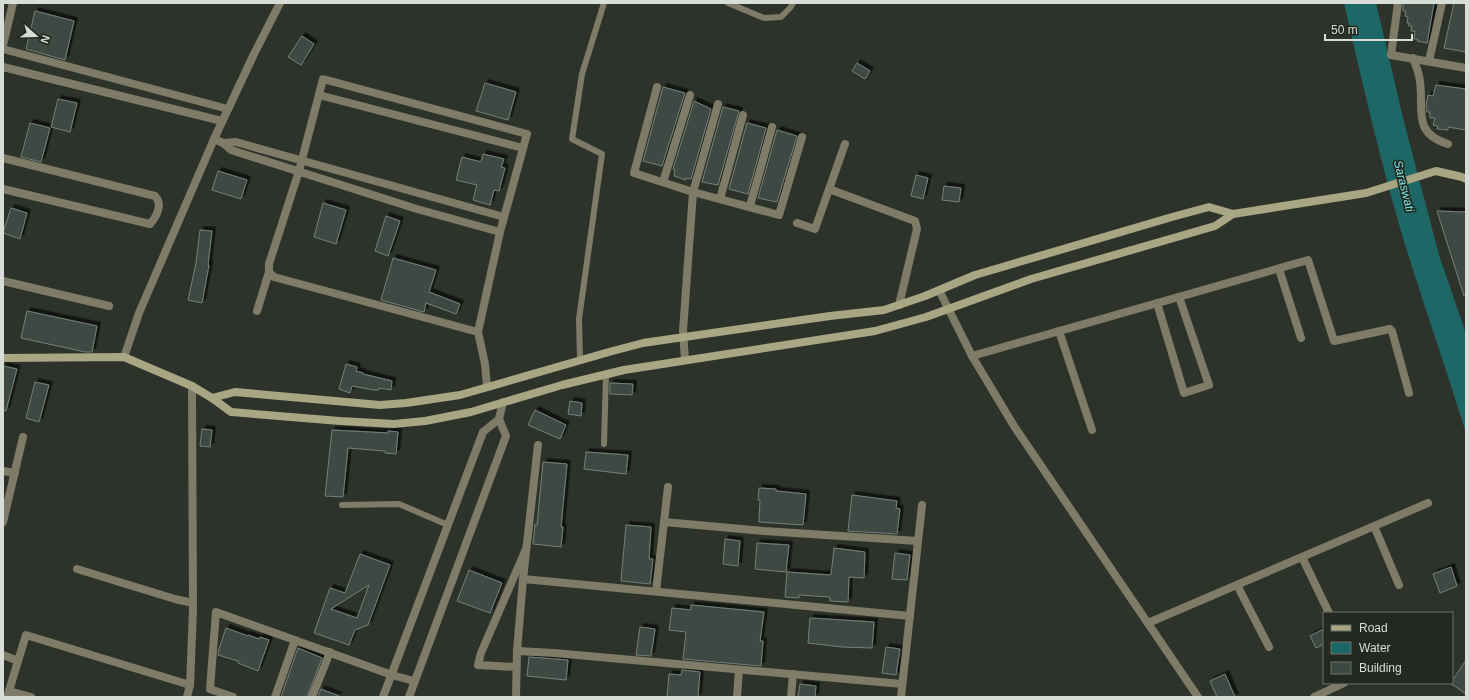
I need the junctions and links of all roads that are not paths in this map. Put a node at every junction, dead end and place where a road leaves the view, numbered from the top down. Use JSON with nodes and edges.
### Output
{"nodes":[{"id":1,"x":13,"y":3,"type":"edge"},
{"id":2,"x":280,"y":3,"type":"edge"},
{"id":3,"x":604,"y":3,"type":"edge"},
{"id":4,"x":728,"y":3,"type":"edge"},
{"id":5,"x":792,"y":3,"type":"edge"},
{"id":6,"x":1398,"y":3,"type":"edge"},
{"id":7,"x":1442,"y":3,"type":"edge"},
{"id":8,"x":3,"y":45,"type":"edge"},
{"id":9,"x":3,"y":49,"type":"edge"},
{"id":10,"x":1413,"y":58,"type":"junction"},
{"id":11,"x":1429,"y":61,"type":"junction"},
{"id":12,"x":3,"y":67,"type":"edge"},
{"id":13,"x":1466,"y":68,"type":"edge"},
{"id":14,"x":657,"y":87,"type":"dead end"},
{"id":15,"x":319,"y":95,"type":"junction"},
{"id":16,"x":690,"y":95,"type":"dead end"},
{"id":17,"x":718,"y":104,"type":"dead end"},
{"id":18,"x":228,"y":108,"type":"junction"},
{"id":19,"x":743,"y":115,"type":"dead end"},
{"id":20,"x":222,"y":121,"type":"junction"},
{"id":21,"x":772,"y":127,"type":"dead end"},
{"id":22,"x":802,"y":137,"type":"dead end"},
{"id":23,"x":214,"y":138,"type":"junction"},
{"id":24,"x":224,"y":143,"type":"junction"},
{"id":25,"x":845,"y":144,"type":"dead end"},
{"id":26,"x":1448,"y":144,"type":"dead end"},
{"id":27,"x":523,"y":148,"type":"junction"},
{"id":28,"x":3,"y":158,"type":"edge"},
{"id":29,"x":302,"y":160,"type":"junction"},
{"id":30,"x":299,"y":171,"type":"junction"},
{"id":31,"x":1465,"y":178,"type":"edge"},
{"id":32,"x":663,"y":182,"type":"junction"},
{"id":33,"x":3,"y":189,"type":"edge"},
{"id":34,"x":829,"y":189,"type":"junction"},
{"id":35,"x":693,"y":192,"type":"junction"},
{"id":36,"x":720,"y":199,"type":"junction"},
{"id":37,"x":750,"y":206,"type":"junction"},
{"id":38,"x":1233,"y":214,"type":"junction"},
{"id":39,"x":504,"y":217,"type":"junction"},
{"id":40,"x":797,"y":223,"type":"dead end"},
{"id":41,"x":500,"y":232,"type":"junction"},
{"id":42,"x":1279,"y":269,"type":"junction"},
{"id":43,"x":270,"y":272,"type":"junction"},
{"id":44,"x":3,"y":281,"type":"edge"},
{"id":45,"x":940,"y":290,"type":"junction"},
{"id":46,"x":1179,"y":297,"type":"junction"},
{"id":47,"x":1157,"y":303,"type":"junction"},
{"id":48,"x":899,"y":305,"type":"junction"},
{"id":49,"x":109,"y":306,"type":"dead end"},
{"id":50,"x":948,"y":309,"type":"junction"},
{"id":51,"x":257,"y":311,"type":"dead end"},
{"id":52,"x":1059,"y":331,"type":"junction"},
{"id":53,"x":478,"y":332,"type":"junction"},
{"id":54,"x":683,"y":337,"type":"junction"},
{"id":55,"x":1301,"y":338,"type":"dead end"},
{"id":56,"x":972,"y":356,"type":"junction"},
{"id":57,"x":124,"y":357,"type":"junction"},
{"id":58,"x":3,"y":358,"type":"edge"},
{"id":59,"x":580,"y":360,"type":"junction"},
{"id":60,"x":685,"y":360,"type":"junction"},
{"id":61,"x":606,"y":374,"type":"junction"},
{"id":62,"x":192,"y":386,"type":"junction"},
{"id":63,"x":487,"y":387,"type":"junction"},
{"id":64,"x":1409,"y":393,"type":"dead end"},
{"id":65,"x":212,"y":398,"type":"junction"},
{"id":66,"x":503,"y":402,"type":"junction"},
{"id":67,"x":499,"y":419,"type":"junction"},
{"id":68,"x":1092,"y":430,"type":"dead end"},
{"id":69,"x":23,"y":437,"type":"dead end"},
{"id":70,"x":604,"y":444,"type":"dead end"},
{"id":71,"x":538,"y":445,"type":"dead end"},
{"id":72,"x":3,"y":471,"type":"edge"},
{"id":73,"x":15,"y":473,"type":"junction"},
{"id":74,"x":668,"y":486,"type":"dead end"},
{"id":75,"x":1428,"y":503,"type":"dead end"},
{"id":76,"x":342,"y":505,"type":"dead end"},
{"id":77,"x":922,"y":505,"type":"dead end"},
{"id":78,"x":3,"y":522,"type":"edge"},
{"id":79,"x":664,"y":522,"type":"junction"},
{"id":80,"x":448,"y":525,"type":"junction"},
{"id":81,"x":1374,"y":526,"type":"junction"},
{"id":82,"x":918,"y":541,"type":"junction"},
{"id":83,"x":526,"y":549,"type":"junction"},
{"id":84,"x":1302,"y":557,"type":"junction"},
{"id":85,"x":77,"y":569,"type":"dead end"},
{"id":86,"x":522,"y":579,"type":"junction"},
{"id":87,"x":1237,"y":585,"type":"junction"},
{"id":88,"x":1400,"y":585,"type":"dead end"},
{"id":89,"x":656,"y":591,"type":"junction"},
{"id":90,"x":193,"y":603,"type":"junction"},
{"id":91,"x":1329,"y":612,"type":"edge"},
{"id":92,"x":910,"y":616,"type":"junction"},
{"id":93,"x":1148,"y":623,"type":"junction"},
{"id":94,"x":295,"y":640,"type":"junction"},
{"id":95,"x":1269,"y":647,"type":"dead end"},
{"id":96,"x":517,"y":651,"type":"junction"},
{"id":97,"x":330,"y":652,"type":"junction"},
{"id":98,"x":3,"y":655,"type":"edge"},
{"id":99,"x":18,"y":660,"type":"junction"},
{"id":100,"x":516,"y":666,"type":"junction"},
{"id":101,"x":739,"y":670,"type":"junction"},
{"id":102,"x":793,"y":674,"type":"junction"},
{"id":103,"x":392,"y":675,"type":"junction"},
{"id":104,"x":414,"y":681,"type":"junction"},
{"id":105,"x":902,"y":684,"type":"junction"},
{"id":106,"x":1342,"y":684,"type":"edge"},
{"id":107,"x":190,"y":685,"type":"junction"},
{"id":108,"x":210,"y":693,"type":"edge"},
{"id":109,"x":8,"y":694,"type":"edge"},
{"id":110,"x":31,"y":697,"type":"edge"},
{"id":111,"x":187,"y":697,"type":"edge"},
{"id":112,"x":233,"y":697,"type":"edge"},
{"id":113,"x":275,"y":697,"type":"edge"},
{"id":114,"x":312,"y":697,"type":"edge"},
{"id":115,"x":383,"y":697,"type":"edge"},
{"id":116,"x":409,"y":697,"type":"edge"},
{"id":117,"x":516,"y":697,"type":"edge"},
{"id":118,"x":737,"y":697,"type":"edge"},
{"id":119,"x":791,"y":697,"type":"edge"},
{"id":120,"x":902,"y":697,"type":"edge"},
{"id":121,"x":1198,"y":697,"type":"edge"},
{"id":122,"x":1314,"y":697,"type":"edge"}],
"edges":[{"from":1,"to":8,"type":"street"},
{"from":2,"to":18,"type":"street"},
{"from":3,"to":59,"type":"lane"},
{"from":4,"to":5,"type":"lane"},
{"from":6,"to":10,"type":"street"},
{"from":7,"to":11,"type":"street"},
{"from":9,"to":18,"type":"street"},
{"from":10,"to":11,"type":"street"},
{"from":10,"to":26,"type":"street"},
{"from":11,"to":13,"type":"street"},
{"from":12,"to":20,"type":"street"},
{"from":14,"to":32,"type":"street"},
{"from":15,"to":27,"type":"street"},
{"from":15,"to":27,"type":"street"},
{"from":15,"to":29,"type":"street"},
{"from":16,"to":32,"type":"street"},
{"from":17,"to":35,"type":"street"},
{"from":18,"to":20,"type":"street"},
{"from":19,"to":36,"type":"street"},
{"from":20,"to":23,"type":"street"},
{"from":21,"to":37,"type":"street"},
{"from":22,"to":37,"type":"street"},
{"from":23,"to":24,"type":"street"},
{"from":23,"to":57,"type":"street"},
{"from":24,"to":29,"type":"street"},
{"from":24,"to":30,"type":"street"},
{"from":25,"to":34,"type":"street"},
{"from":27,"to":39,"type":"street"},
{"from":28,"to":33,"type":"street"},
{"from":29,"to":30,"type":"street"},
{"from":29,"to":39,"type":"street"},
{"from":30,"to":41,"type":"street"},
{"from":30,"to":43,"type":"street"},
{"from":31,"to":38,"type":"street"},
{"from":32,"to":35,"type":"street"},
{"from":34,"to":40,"type":"street"},
{"from":34,"to":48,"type":"street"},
{"from":35,"to":36,"type":"street"},
{"from":35,"to":54,"type":"street"},
{"from":36,"to":37,"type":"street"},
{"from":38,"to":45,"type":"street"},
{"from":38,"to":50,"type":"street"},
{"from":39,"to":41,"type":"street"},
{"from":41,"to":53,"type":"street"},
{"from":42,"to":46,"type":"street"},
{"from":42,"to":55,"type":"street"},
{"from":42,"to":64,"type":"street"},
{"from":43,"to":51,"type":"street"},
{"from":43,"to":53,"type":"street"},
{"from":44,"to":49,"type":"street"},
{"from":45,"to":48,"type":"street"},
{"from":45,"to":50,"type":"street"},
{"from":46,"to":47,"type":"street"},
{"from":46,"to":47,"type":"street"},
{"from":47,"to":52,"type":"street"},
{"from":48,"to":54,"type":"street"},
{"from":50,"to":56,"type":"street"},
{"from":50,"to":60,"type":"street"},
{"from":52,"to":56,"type":"street"},
{"from":52,"to":68,"type":"street"},
{"from":53,"to":63,"type":"street"},
{"from":54,"to":59,"type":"street"},
{"from":54,"to":60,"type":"street"},
{"from":56,"to":93,"type":"street"},
{"from":57,"to":58,"type":"street"},
{"from":57,"to":62,"type":"street"},
{"from":59,"to":63,"type":"street"},
{"from":60,"to":61,"type":"street"},
{"from":61,"to":66,"type":"street"},
{"from":61,"to":70,"type":"lane"},
{"from":62,"to":65,"type":"street"},
{"from":62,"to":90,"type":"street"},
{"from":63,"to":65,"type":"street"},
{"from":65,"to":66,"type":"street"},
{"from":66,"to":67,"type":"street"},
{"from":67,"to":80,"type":"street"},
{"from":67,"to":104,"type":"street"},
{"from":69,"to":73,"type":"street"},
{"from":71,"to":83,"type":"street"},
{"from":72,"to":73,"type":"street"},
{"from":73,"to":78,"type":"street"},
{"from":74,"to":79,"type":"street"},
{"from":75,"to":81,"type":"street"},
{"from":76,"to":80,"type":"lane"},
{"from":77,"to":82,"type":"street"},
{"from":79,"to":82,"type":"street"},
{"from":79,"to":89,"type":"street"},
{"from":80,"to":103,"type":"street"},
{"from":81,"to":84,"type":"street"},
{"from":81,"to":88,"type":"street"},
{"from":82,"to":92,"type":"street"},
{"from":83,"to":86,"type":"street"},
{"from":83,"to":100,"type":"street"},
{"from":84,"to":87,"type":"street"},
{"from":84,"to":91,"type":"street"},
{"from":85,"to":90,"type":"street"},
{"from":86,"to":89,"type":"street"},
{"from":86,"to":96,"type":"street"},
{"from":87,"to":93,"type":"street"},
{"from":87,"to":95,"type":"street"},
{"from":89,"to":92,"type":"street"},
{"from":90,"to":107,"type":"street"},
{"from":92,"to":105,"type":"street"},
{"from":93,"to":121,"type":"street"},
{"from":94,"to":97,"type":"street"},
{"from":94,"to":108,"type":"street"},
{"from":94,"to":113,"type":"street"},
{"from":96,"to":100,"type":"street"},
{"from":96,"to":101,"type":"street"},
{"from":97,"to":103,"type":"street"},
{"from":97,"to":114,"type":"street"},
{"from":98,"to":99,"type":"street"},
{"from":99,"to":107,"type":"street"},
{"from":99,"to":109,"type":"street"},
{"from":100,"to":117,"type":"street"},
{"from":101,"to":102,"type":"street"},
{"from":101,"to":118,"type":"street"},
{"from":102,"to":105,"type":"street"},
{"from":102,"to":119,"type":"street"},
{"from":103,"to":104,"type":"street"},
{"from":103,"to":115,"type":"street"},
{"from":104,"to":116,"type":"street"},
{"from":105,"to":120,"type":"street"},
{"from":106,"to":122,"type":"street"},
{"from":107,"to":111,"type":"street"},
{"from":108,"to":112,"type":"street"},
{"from":109,"to":110,"type":"street"}]}
